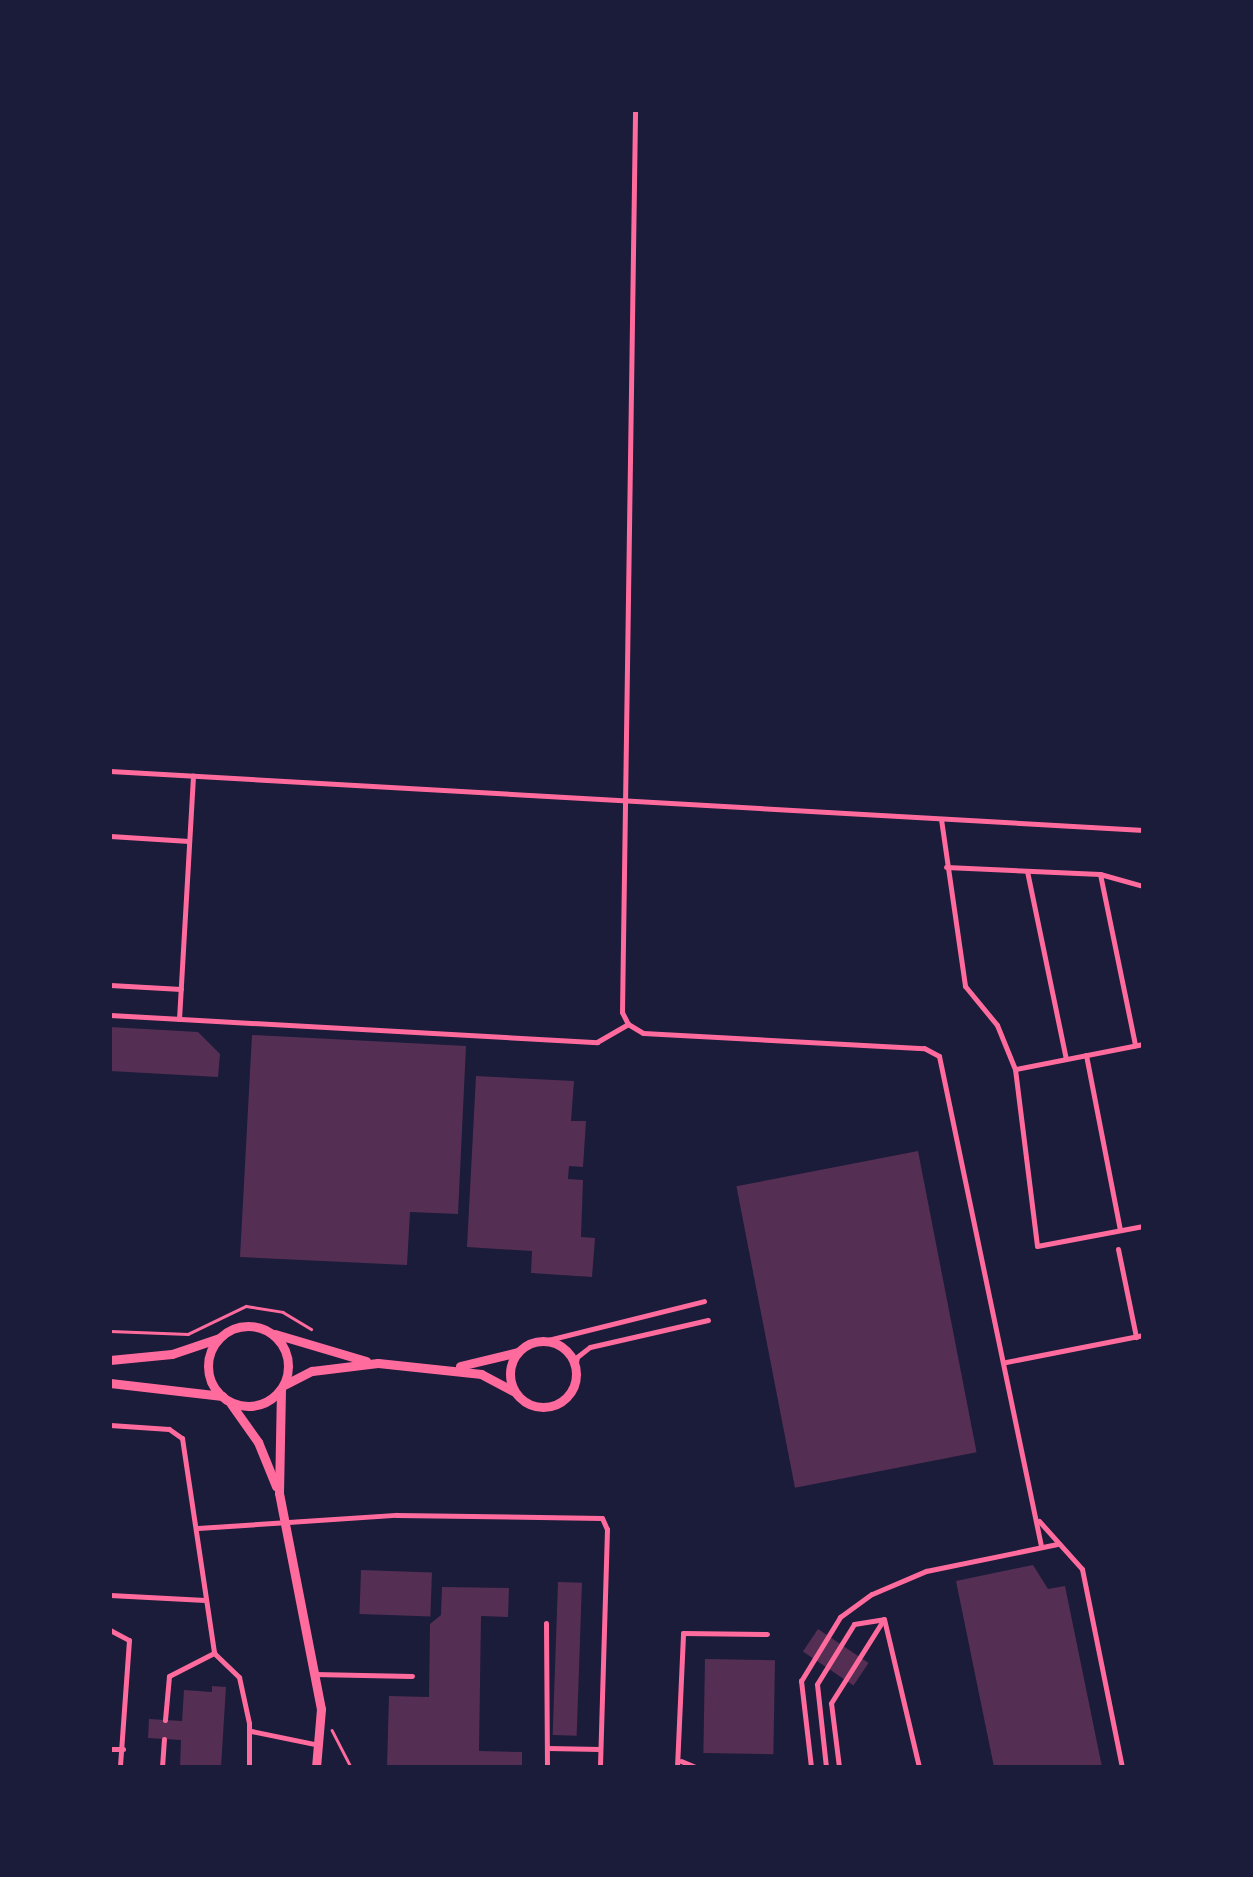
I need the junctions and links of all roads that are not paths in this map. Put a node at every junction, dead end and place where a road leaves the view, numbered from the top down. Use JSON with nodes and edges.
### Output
{"nodes":[{"id":1,"x":636,"y":110,"type":"edge"},
{"id":2,"x":110,"y":771,"type":"edge"},
{"id":3,"x":193,"y":776,"type":"junction"},
{"id":4,"x":624,"y":800,"type":"junction"},
{"id":5,"x":941,"y":818,"type":"junction"},
{"id":6,"x":1143,"y":830,"type":"edge"},
{"id":7,"x":110,"y":836,"type":"edge"},
{"id":8,"x":189,"y":841,"type":"junction"},
{"id":9,"x":946,"y":867,"type":"junction"},
{"id":10,"x":1026,"y":870,"type":"junction"},
{"id":11,"x":1100,"y":874,"type":"junction"},
{"id":12,"x":1143,"y":886,"type":"edge"},
{"id":13,"x":110,"y":985,"type":"edge"},
{"id":14,"x":180,"y":989,"type":"junction"},
{"id":15,"x":110,"y":1016,"type":"edge"},
{"id":16,"x":179,"y":1019,"type":"junction"},
{"id":17,"x":628,"y":1024,"type":"junction"},
{"id":18,"x":1139,"y":1044,"type":"edge"},
{"id":19,"x":1086,"y":1055,"type":"junction"},
{"id":20,"x":1066,"y":1059,"type":"junction"},
{"id":21,"x":1015,"y":1069,"type":"junction"},
{"id":22,"x":1143,"y":1226,"type":"edge"},
{"id":23,"x":1120,"y":1230,"type":"junction"},
{"id":24,"x":1118,"y":1248,"type":"dead end"},
{"id":25,"x":704,"y":1301,"type":"dead end"},
{"id":26,"x":708,"y":1320,"type":"dead end"},
{"id":27,"x":264,"y":1330,"type":"junction"},
{"id":28,"x":1140,"y":1336,"type":"edge"},
{"id":29,"x":220,"y":1338,"type":"junction"},
{"id":30,"x":540,"y":1342,"type":"junction"},
{"id":31,"x":522,"y":1349,"type":"junction"},
{"id":32,"x":110,"y":1360,"type":"edge"},
{"id":33,"x":1006,"y":1362,"type":"junction"},
{"id":34,"x":378,"y":1363,"type":"junction"},
{"id":35,"x":448,"y":1367,"type":"junction"},
{"id":36,"x":575,"y":1369,"type":"junction"},
{"id":37,"x":110,"y":1383,"type":"edge"},
{"id":38,"x":282,"y":1387,"type":"junction"},
{"id":39,"x":515,"y":1392,"type":"junction"},
{"id":40,"x":226,"y":1398,"type":"junction"},
{"id":41,"x":110,"y":1425,"type":"edge"},
{"id":42,"x":279,"y":1493,"type":"junction"},
{"id":43,"x":1037,"y":1518,"type":"junction"},
{"id":44,"x":284,"y":1519,"type":"junction"},
{"id":45,"x":198,"y":1528,"type":"junction"},
{"id":46,"x":1057,"y":1544,"type":"junction"},
{"id":47,"x":1042,"y":1546,"type":"junction"},
{"id":48,"x":110,"y":1594,"type":"edge"},
{"id":49,"x":204,"y":1600,"type":"junction"},
{"id":50,"x":884,"y":1619,"type":"junction"},
{"id":51,"x":546,"y":1623,"type":"dead end"},
{"id":52,"x":110,"y":1630,"type":"edge"},
{"id":53,"x":768,"y":1634,"type":"dead end"},
{"id":54,"x":214,"y":1653,"type":"junction"},
{"id":55,"x":314,"y":1674,"type":"junction"},
{"id":56,"x":412,"y":1676,"type":"dead end"},
{"id":57,"x":165,"y":1720,"type":"dead end"},
{"id":58,"x":250,"y":1731,"type":"junction"},
{"id":59,"x":164,"y":1739,"type":"dead end"},
{"id":60,"x":321,"y":1747,"type":"junction"},
{"id":61,"x":110,"y":1748,"type":"edge"},
{"id":62,"x":548,"y":1748,"type":"junction"},
{"id":63,"x":123,"y":1749,"type":"junction"},
{"id":64,"x":601,"y":1750,"type":"junction"},
{"id":65,"x":679,"y":1764,"type":"edge"},
{"id":66,"x":120,"y":1767,"type":"edge"},
{"id":67,"x":162,"y":1767,"type":"edge"},
{"id":68,"x":250,"y":1767,"type":"edge"},
{"id":69,"x":316,"y":1767,"type":"edge"},
{"id":70,"x":326,"y":1767,"type":"edge"},
{"id":71,"x":548,"y":1767,"type":"edge"},
{"id":72,"x":600,"y":1767,"type":"edge"},
{"id":73,"x":695,"y":1767,"type":"edge"},
{"id":74,"x":812,"y":1767,"type":"edge"},
{"id":75,"x":826,"y":1767,"type":"edge"},
{"id":76,"x":839,"y":1767,"type":"edge"},
{"id":77,"x":919,"y":1767,"type":"edge"},
{"id":78,"x":1122,"y":1767,"type":"edge"}],
"edges":[{"from":1,"to":4,"type":"lane"},
{"from":2,"to":3,"type":"lane"},
{"from":3,"to":4,"type":"lane"},
{"from":3,"to":8,"type":"lane"},
{"from":4,"to":5,"type":"lane"},
{"from":4,"to":17,"type":"lane"},
{"from":5,"to":6,"type":"lane"},
{"from":5,"to":9,"type":"lane"},
{"from":7,"to":8,"type":"lane"},
{"from":8,"to":14,"type":"lane"},
{"from":9,"to":10,"type":"lane"},
{"from":9,"to":21,"type":"lane"},
{"from":10,"to":11,"type":"lane"},
{"from":10,"to":20,"type":"lane"},
{"from":11,"to":12,"type":"lane"},
{"from":11,"to":18,"type":"lane"},
{"from":13,"to":14,"type":"lane"},
{"from":14,"to":16,"type":"lane"},
{"from":15,"to":16,"type":"lane"},
{"from":16,"to":17,"type":"lane"},
{"from":17,"to":33,"type":"lane"},
{"from":18,"to":19,"type":"lane"},
{"from":19,"to":20,"type":"lane"},
{"from":19,"to":23,"type":"lane"},
{"from":20,"to":21,"type":"lane"},
{"from":21,"to":23,"type":"lane"},
{"from":22,"to":23,"type":"lane"},
{"from":24,"to":28,"type":"lane"},
{"from":25,"to":30,"type":"lane"},
{"from":26,"to":36,"type":"lane"},
{"from":27,"to":29,"type":"street"},
{"from":27,"to":34,"type":"street"},
{"from":27,"to":38,"type":"street"},
{"from":28,"to":33,"type":"lane"},
{"from":29,"to":32,"type":"street"},
{"from":29,"to":40,"type":"street"},
{"from":30,"to":31,"type":"street"},
{"from":30,"to":36,"type":"street"},
{"from":31,"to":35,"type":"street"},
{"from":31,"to":39,"type":"street"},
{"from":33,"to":43,"type":"lane"},
{"from":34,"to":35,"type":"street"},
{"from":34,"to":38,"type":"street"},
{"from":35,"to":39,"type":"street"},
{"from":36,"to":39,"type":"street"},
{"from":37,"to":40,"type":"street"},
{"from":38,"to":40,"type":"street"},
{"from":38,"to":42,"type":"street"},
{"from":40,"to":42,"type":"street"},
{"from":41,"to":45,"type":"lane"},
{"from":42,"to":44,"type":"street"},
{"from":43,"to":46,"type":"lane"},
{"from":43,"to":47,"type":"lane"},
{"from":44,"to":45,"type":"lane"},
{"from":44,"to":55,"type":"street"},
{"from":44,"to":64,"type":"lane"},
{"from":45,"to":49,"type":"lane"},
{"from":46,"to":47,"type":"lane"},
{"from":46,"to":78,"type":"lane"},
{"from":47,"to":74,"type":"lane"},
{"from":48,"to":49,"type":"lane"},
{"from":49,"to":54,"type":"lane"},
{"from":50,"to":75,"type":"lane"},
{"from":50,"to":76,"type":"lane"},
{"from":50,"to":77,"type":"lane"},
{"from":51,"to":62,"type":"lane"},
{"from":52,"to":63,"type":"lane"},
{"from":53,"to":65,"type":"lane"},
{"from":54,"to":57,"type":"lane"},
{"from":54,"to":58,"type":"lane"},
{"from":55,"to":56,"type":"lane"},
{"from":55,"to":60,"type":"street"},
{"from":58,"to":60,"type":"lane"},
{"from":58,"to":68,"type":"lane"},
{"from":59,"to":67,"type":"lane"},
{"from":60,"to":69,"type":"street"},
{"from":60,"to":70,"type":"street"},
{"from":61,"to":63,"type":"lane"},
{"from":62,"to":64,"type":"lane"},
{"from":62,"to":71,"type":"lane"},
{"from":63,"to":66,"type":"lane"},
{"from":64,"to":72,"type":"lane"},
{"from":65,"to":73,"type":"lane"}]}
